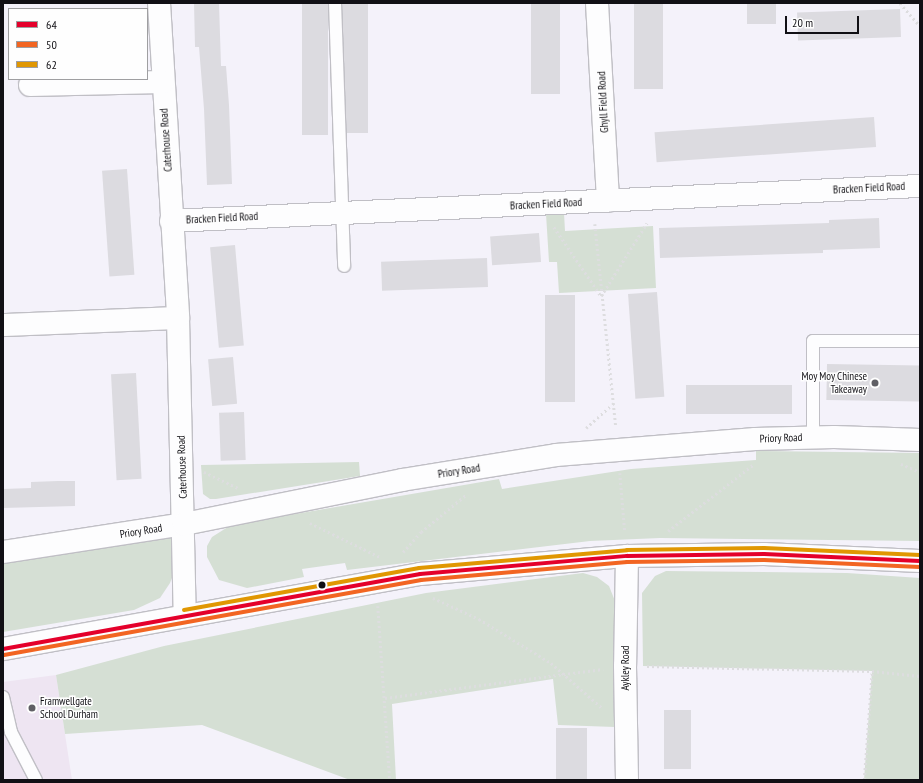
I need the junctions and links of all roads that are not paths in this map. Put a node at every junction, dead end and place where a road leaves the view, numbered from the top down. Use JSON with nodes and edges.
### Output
{"nodes":[{"id":1,"x":159,"y":3,"type":"edge"},
{"id":2,"x":335,"y":3,"type":"edge"},
{"id":3,"x":597,"y":3,"type":"edge"},
{"id":4,"x":163,"y":82,"type":"junction"},
{"id":5,"x":30,"y":85,"type":"dead end"},
{"id":6,"x":920,"y":186,"type":"edge"},
{"id":7,"x":601,"y":202,"type":"junction"},
{"id":8,"x":342,"y":212,"type":"junction"},
{"id":9,"x":171,"y":221,"type":"junction"},
{"id":10,"x":344,"y":266,"type":"dead end"},
{"id":11,"x":178,"y":318,"type":"junction"},
{"id":12,"x":3,"y":325,"type":"edge"},
{"id":13,"x":920,"y":341,"type":"edge"},
{"id":14,"x":813,"y":437,"type":"junction"},
{"id":15,"x":920,"y":440,"type":"edge"},
{"id":16,"x":184,"y":524,"type":"junction"},
{"id":17,"x":3,"y":552,"type":"edge"},
{"id":18,"x":627,"y":556,"type":"junction"},
{"id":19,"x":920,"y":561,"type":"edge"},
{"id":20,"x":185,"y":616,"type":"junction"},
{"id":21,"x":3,"y":649,"type":"edge"},
{"id":22,"x":3,"y":697,"type":"edge"},
{"id":23,"x":36,"y":780,"type":"edge"},
{"id":24,"x":627,"y":780,"type":"edge"}],
"edges":[{"from":1,"to":4,"type":"street","name":"Caterhouse Road"},
{"from":2,"to":8,"type":"lane"},
{"from":3,"to":7,"type":"street","name":"Ghyll Field Road"},
{"from":4,"to":5,"type":"street"},
{"from":4,"to":9,"type":"street","name":"Caterhouse Road"},
{"from":6,"to":7,"type":"street","name":"Bracken Field Road"},
{"from":7,"to":8,"type":"street","name":"Bracken Field Road"},
{"from":8,"to":9,"type":"street","name":"Bracken Field Road"},
{"from":8,"to":10,"type":"lane"},
{"from":9,"to":11,"type":"street","name":"Caterhouse Road"},
{"from":11,"to":12,"type":"street"},
{"from":11,"to":16,"type":"street","name":"Caterhouse Road"},
{"from":13,"to":14,"type":"lane"},
{"from":14,"to":15,"type":"street","name":"Priory Road"},
{"from":14,"to":16,"type":"street","name":"Priory Road"},
{"from":16,"to":17,"type":"street","name":"Priory Road"},
{"from":16,"to":20,"type":"street","name":"Caterhouse Road"},
{"from":18,"to":19,"type":"street"},
{"from":18,"to":20,"type":"street"},
{"from":18,"to":24,"type":"street","name":"Aykley Road"},
{"from":20,"to":21,"type":"street"},
{"from":22,"to":23,"type":"lane"}]}
